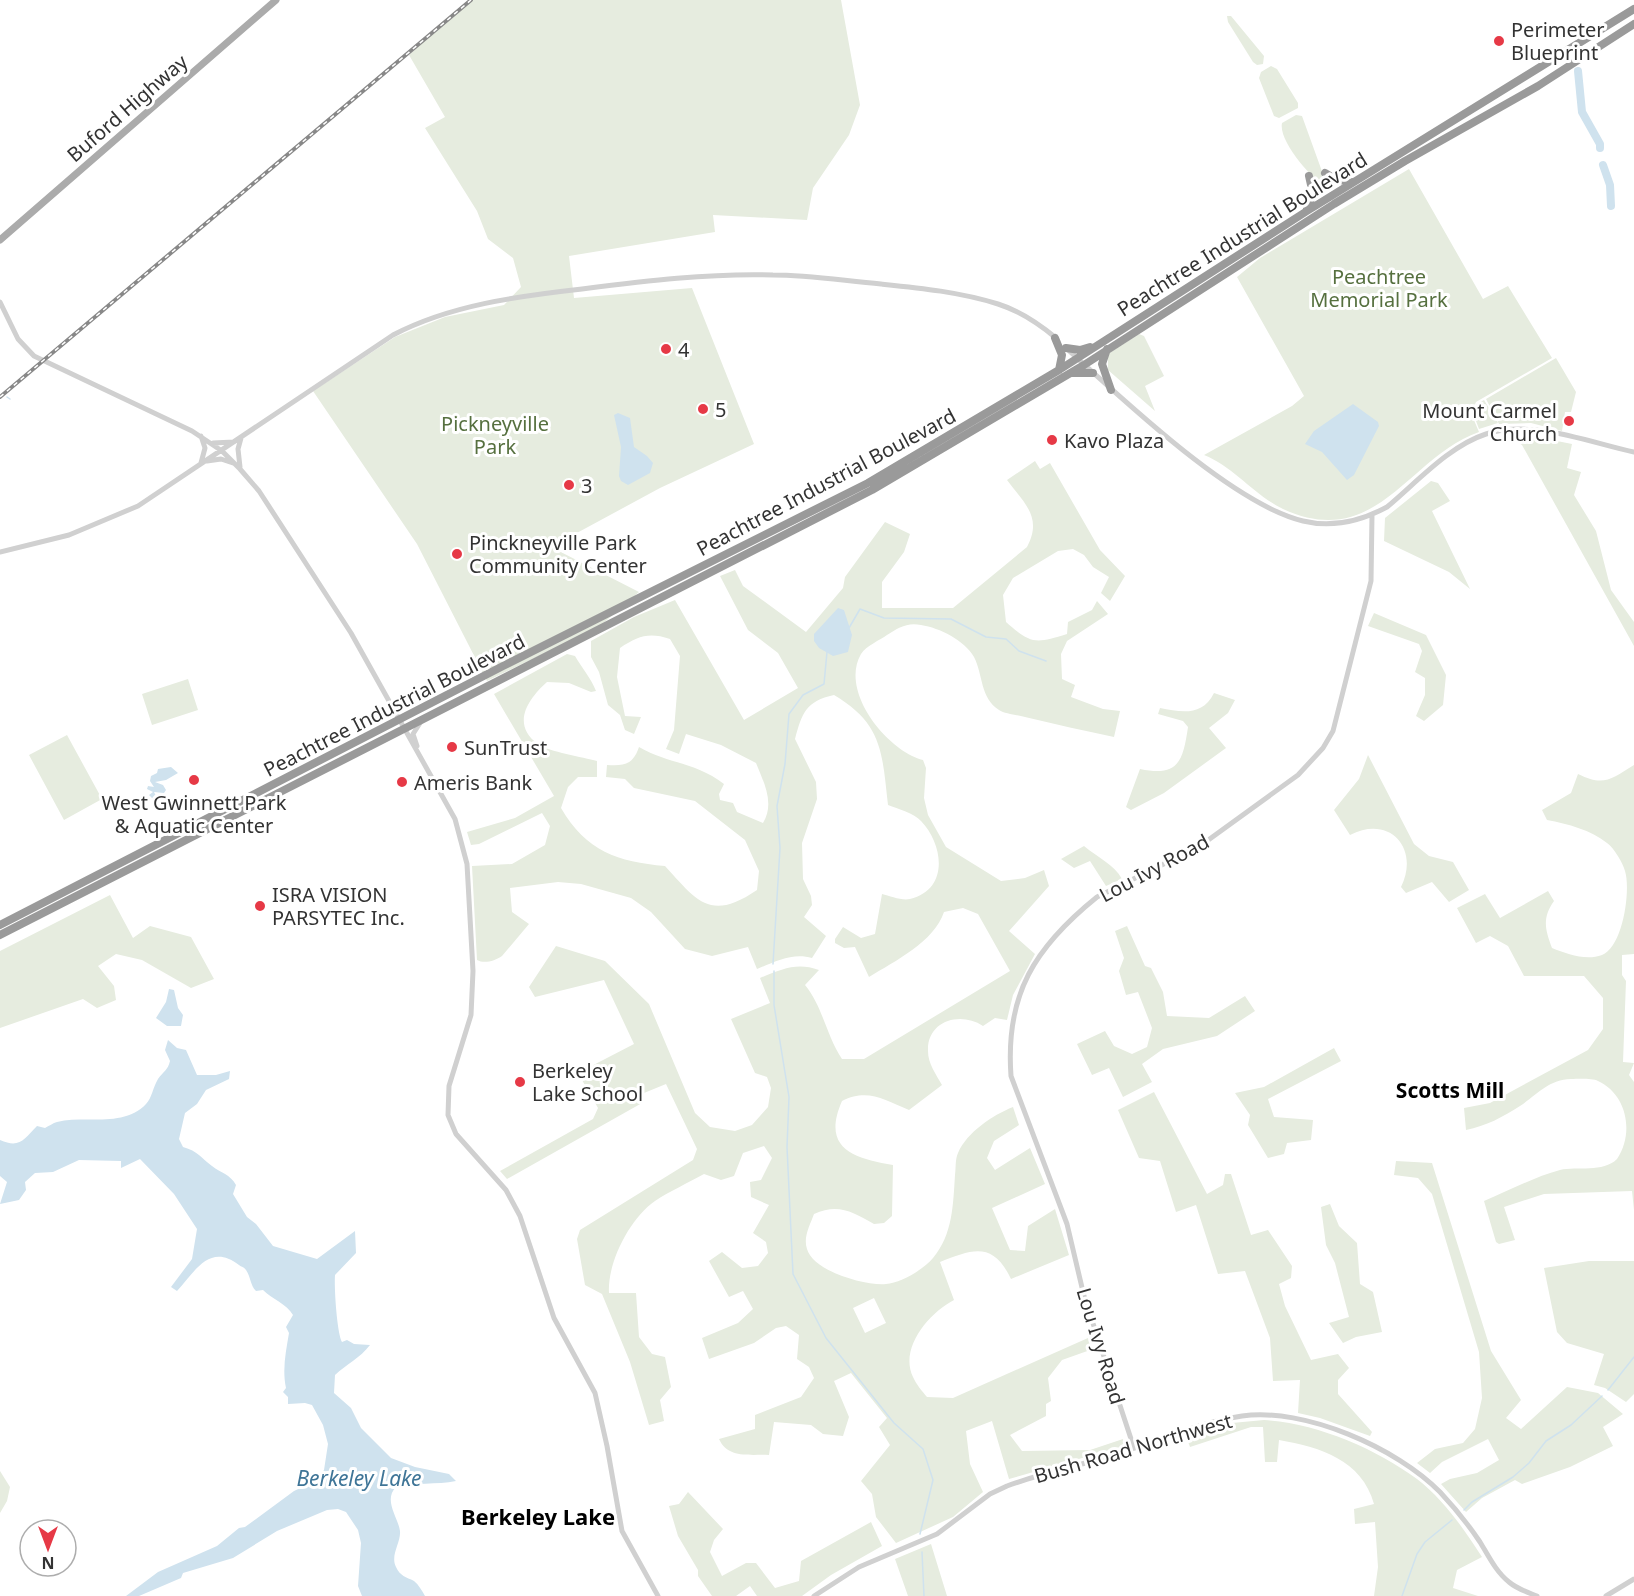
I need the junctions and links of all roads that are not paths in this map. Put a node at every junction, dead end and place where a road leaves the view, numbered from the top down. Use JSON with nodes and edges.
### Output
{"nodes":[{"id":1,"x":276,"y":0,"type":"edge"},
{"id":2,"x":1634,"y":9,"type":"edge"},
{"id":3,"x":1634,"y":24,"type":"edge"},
{"id":4,"x":1325,"y":173,"type":"dead end"},
{"id":5,"x":1310,"y":176,"type":"dead end"},
{"id":6,"x":1353,"y":182,"type":"junction"},
{"id":7,"x":1307,"y":211,"type":"junction"},
{"id":8,"x":1,"y":239,"type":"edge"},
{"id":9,"x":0,"y":303,"type":"edge"},
{"id":10,"x":1055,"y":338,"type":"junction"},
{"id":11,"x":1100,"y":344,"type":"junction"},
{"id":12,"x":1066,"y":348,"type":"junction"},
{"id":13,"x":1107,"y":349,"type":"junction"},
{"id":14,"x":1077,"y":358,"type":"junction"},
{"id":15,"x":1084,"y":364,"type":"junction"},
{"id":16,"x":1062,"y":373,"type":"junction"},
{"id":17,"x":1093,"y":373,"type":"junction"},
{"id":18,"x":1111,"y":390,"type":"junction"},
{"id":19,"x":201,"y":436,"type":"junction"},
{"id":20,"x":242,"y":437,"type":"junction"},
{"id":21,"x":235,"y":441,"type":"junction"},
{"id":22,"x":212,"y":443,"type":"junction"},
{"id":23,"x":222,"y":451,"type":"junction"},
{"id":24,"x":1634,"y":452,"type":"edge"},
{"id":25,"x":203,"y":463,"type":"junction"},
{"id":26,"x":239,"y":467,"type":"junction"},
{"id":27,"x":1372,"y":515,"type":"junction"},
{"id":28,"x":0,"y":552,"type":"edge"},
{"id":29,"x":429,"y":716,"type":"junction"},
{"id":30,"x":399,"y":721,"type":"junction"},
{"id":31,"x":403,"y":729,"type":"junction"},
{"id":32,"x":426,"y":767,"type":"junction"},
{"id":33,"x":0,"y":926,"type":"edge"},
{"id":34,"x":0,"y":935,"type":"edge"},
{"id":35,"x":1134,"y":1448,"type":"junction"},
{"id":36,"x":1634,"y":1579,"type":"edge"},
{"id":37,"x":658,"y":1596,"type":"edge"},
{"id":38,"x":814,"y":1596,"type":"edge"},
{"id":39,"x":1537,"y":1596,"type":"edge"},
{"id":40,"x":1606,"y":1596,"type":"edge"}],
"edges":[{"from":1,"to":8,"type":"main road","name":"Buford Highway"},
{"from":2,"to":6,"type":"highway","name":"Peachtree Industrial Boulevard"},
{"from":3,"to":13,"type":"highway","name":"Peachtree Industrial Boulevard"},
{"from":4,"to":6,"type":"highway"},
{"from":5,"to":7,"type":"highway"},
{"from":6,"to":7,"type":"highway","name":"Peachtree Industrial Boulevard"},
{"from":7,"to":11,"type":"highway","name":"Peachtree Industrial Boulevard"},
{"from":9,"to":19,"type":"street"},
{"from":10,"to":12,"type":"street"},
{"from":10,"to":16,"type":"highway"},
{"from":10,"to":20,"type":"street"},
{"from":11,"to":12,"type":"highway"},
{"from":11,"to":14,"type":"highway","name":"Peachtree Industrial Boulevard"},
{"from":12,"to":14,"type":"street"},
{"from":13,"to":15,"type":"highway","name":"Peachtree Industrial Boulevard"},
{"from":13,"to":18,"type":"highway"},
{"from":14,"to":15,"type":"street"},
{"from":14,"to":16,"type":"highway","name":"Peachtree Industrial Boulevard"},
{"from":15,"to":16,"type":"highway","name":"Peachtree Industrial Boulevard"},
{"from":15,"to":17,"type":"street"},
{"from":16,"to":17,"type":"highway"},
{"from":16,"to":29,"type":"highway","name":"Peachtree Industrial Boulevard"},
{"from":16,"to":30,"type":"highway","name":"Peachtree Industrial Boulevard"},
{"from":17,"to":18,"type":"street"},
{"from":18,"to":27,"type":"street"},
{"from":19,"to":22,"type":"street"},
{"from":19,"to":25,"type":"street"},
{"from":20,"to":21,"type":"street"},
{"from":20,"to":26,"type":"street"},
{"from":21,"to":22,"type":"street"},
{"from":21,"to":23,"type":"street"},
{"from":22,"to":23,"type":"street"},
{"from":23,"to":25,"type":"street"},
{"from":23,"to":26,"type":"street"},
{"from":24,"to":27,"type":"street"},
{"from":25,"to":26,"type":"street"},
{"from":25,"to":28,"type":"street"},
{"from":26,"to":30,"type":"street"},
{"from":27,"to":35,"type":"street","name":"Lou Ivy Road"},
{"from":29,"to":31,"type":"highway","name":"Peachtree Industrial Boulevard"},
{"from":29,"to":32,"type":"street"},
{"from":30,"to":31,"type":"street"},
{"from":30,"to":33,"type":"highway","name":"Peachtree Industrial Boulevard"},
{"from":31,"to":32,"type":"street"},
{"from":31,"to":34,"type":"highway","name":"Peachtree Industrial Boulevard"},
{"from":32,"to":37,"type":"street"},
{"from":35,"to":38,"type":"street","name":"Bush Road Northwest"},
{"from":35,"to":39,"type":"street","name":"Bush Road Northwest"},
{"from":36,"to":40,"type":"street"}]}
